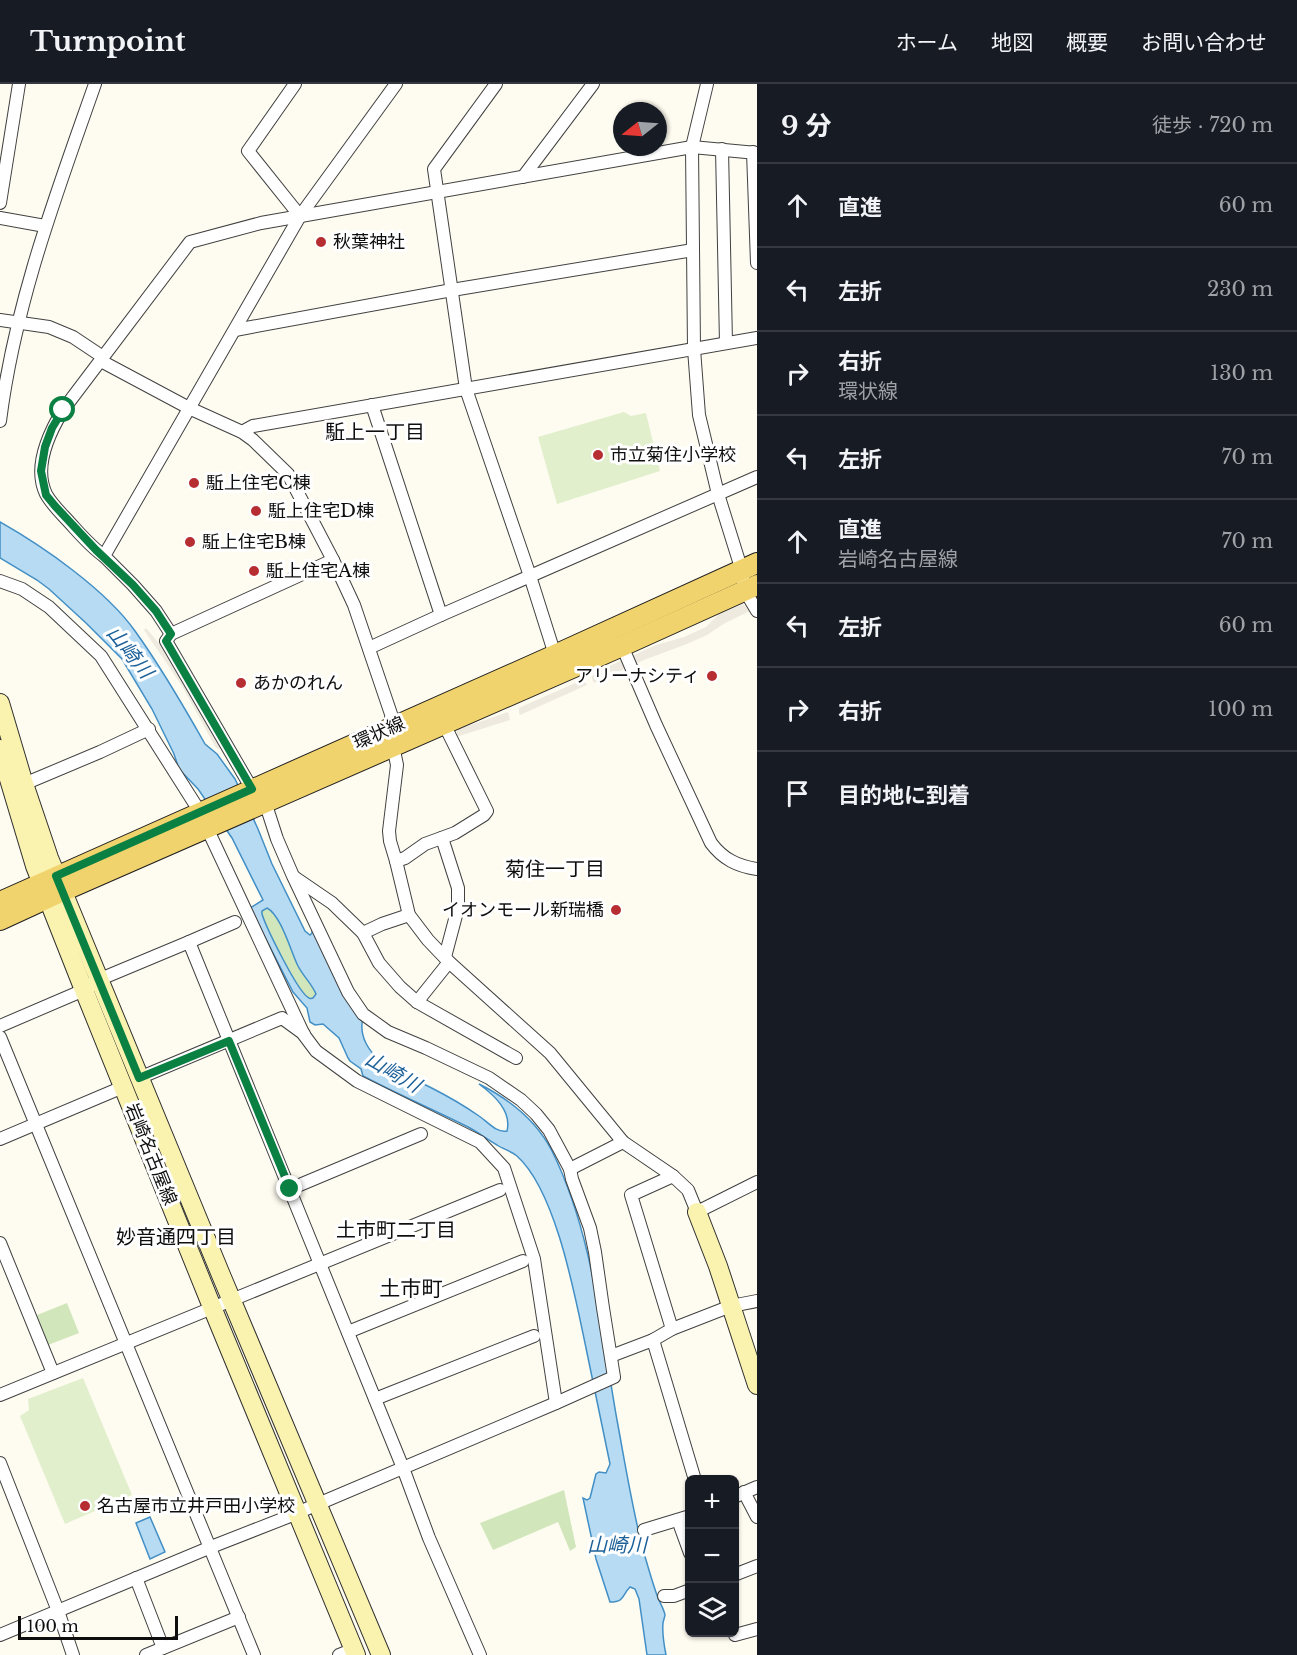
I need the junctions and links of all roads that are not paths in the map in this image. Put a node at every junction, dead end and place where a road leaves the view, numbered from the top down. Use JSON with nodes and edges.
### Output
{"nodes":[{"id":1,"x":19,"y":84,"type":"edge"},
{"id":2,"x":95,"y":84,"type":"edge"},
{"id":3,"x":295,"y":84,"type":"edge"},
{"id":4,"x":396,"y":84,"type":"edge"},
{"id":5,"x":496,"y":84,"type":"edge"},
{"id":6,"x":593,"y":84,"type":"edge"},
{"id":7,"x":707,"y":84,"type":"edge"},
{"id":8,"x":692,"y":147,"type":"junction"},
{"id":9,"x":722,"y":149,"type":"junction"},
{"id":10,"x":755,"y":152,"type":"edge"},
{"id":11,"x":523,"y":177,"type":"junction"},
{"id":12,"x":438,"y":192,"type":"junction"},
{"id":13,"x":0,"y":203,"type":"edge"},
{"id":14,"x":300,"y":216,"type":"junction"},
{"id":15,"x":0,"y":218,"type":"edge"},
{"id":16,"x":45,"y":226,"type":"junction"},
{"id":17,"x":693,"y":250,"type":"junction"},
{"id":18,"x":757,"y":263,"type":"edge"},
{"id":19,"x":452,"y":290,"type":"junction"},
{"id":20,"x":0,"y":320,"type":"edge"},
{"id":21,"x":17,"y":322,"type":"junction"},
{"id":22,"x":235,"y":330,"type":"junction"},
{"id":23,"x":757,"y":338,"type":"edge"},
{"id":24,"x":726,"y":343,"type":"junction"},
{"id":25,"x":694,"y":349,"type":"junction"},
{"id":26,"x":102,"y":359,"type":"junction"},
{"id":27,"x":466,"y":389,"type":"junction"},
{"id":28,"x":372,"y":405,"type":"junction"},
{"id":29,"x":189,"y":408,"type":"junction"},
{"id":30,"x":0,"y":421,"type":"edge"},
{"id":31,"x":242,"y":432,"type":"junction"},
{"id":32,"x":757,"y":477,"type":"edge"},
{"id":33,"x":718,"y":494,"type":"junction"},
{"id":34,"x":104,"y":556,"type":"junction"},
{"id":35,"x":333,"y":560,"type":"junction"},
{"id":36,"x":749,"y":567,"type":"edge"},
{"id":37,"x":530,"y":576,"type":"junction"},
{"id":38,"x":0,"y":581,"type":"edge"},
{"id":39,"x":751,"y":588,"type":"edge"},
{"id":40,"x":757,"y":611,"type":"edge"},
{"id":41,"x":441,"y":615,"type":"junction"},
{"id":42,"x":171,"y":634,"type":"junction"},
{"id":43,"x":622,"y":646,"type":"junction"},
{"id":44,"x":369,"y":648,"type":"junction"},
{"id":45,"x":555,"y":655,"type":"junction"},
{"id":46,"x":0,"y":703,"type":"edge"},
{"id":47,"x":444,"y":724,"type":"junction"},
{"id":48,"x":148,"y":729,"type":"junction"},
{"id":49,"x":393,"y":737,"type":"junction"},
{"id":50,"x":0,"y":749,"type":"edge"},
{"id":51,"x":12,"y":789,"type":"edge"},
{"id":52,"x":257,"y":799,"type":"junction"},
{"id":53,"x":206,"y":819,"type":"junction"},
{"id":54,"x":442,"y":838,"type":"junction"},
{"id":55,"x":396,"y":861,"type":"junction"},
{"id":56,"x":757,"y":869,"type":"edge"},
{"id":57,"x":292,"y":876,"type":"junction"},
{"id":58,"x":52,"y":887,"type":"junction"},
{"id":59,"x":0,"y":902,"type":"edge"},
{"id":60,"x":409,"y":915,"type":"junction"},
{"id":61,"x":0,"y":920,"type":"edge"},
{"id":62,"x":235,"y":922,"type":"dead end"},
{"id":63,"x":363,"y":933,"type":"junction"},
{"id":64,"x":189,"y":942,"type":"junction"},
{"id":65,"x":447,"y":960,"type":"junction"},
{"id":66,"x":91,"y":985,"type":"junction"},
{"id":67,"x":417,"y":1002,"type":"junction"},
{"id":68,"x":0,"y":1026,"type":"edge"},
{"id":69,"x":304,"y":1035,"type":"junction"},
{"id":70,"x":0,"y":1037,"type":"edge"},
{"id":71,"x":229,"y":1041,"type":"junction"},
{"id":72,"x":516,"y":1058,"type":"dead end"},
{"id":73,"x":131,"y":1083,"type":"junction"},
{"id":74,"x":35,"y":1124,"type":"junction"},
{"id":75,"x":421,"y":1134,"type":"dead end"},
{"id":76,"x":0,"y":1139,"type":"edge"},
{"id":77,"x":623,"y":1142,"type":"junction"},
{"id":78,"x":570,"y":1169,"type":"junction"},
{"id":79,"x":673,"y":1176,"type":"junction"},
{"id":80,"x":757,"y":1182,"type":"edge"},
{"id":81,"x":290,"y":1189,"type":"junction"},
{"id":82,"x":500,"y":1190,"type":"dead end"},
{"id":83,"x":697,"y":1212,"type":"junction"},
{"id":84,"x":0,"y":1243,"type":"edge"},
{"id":85,"x":523,"y":1261,"type":"dead end"},
{"id":86,"x":320,"y":1264,"type":"junction"},
{"id":87,"x":231,"y":1300,"type":"junction"},
{"id":88,"x":757,"y":1301,"type":"edge"},
{"id":89,"x":732,"y":1306,"type":"junction"},
{"id":90,"x":212,"y":1307,"type":"junction"},
{"id":91,"x":672,"y":1329,"type":"junction"},
{"id":92,"x":348,"y":1332,"type":"junction"},
{"id":93,"x":534,"y":1336,"type":"dead end"},
{"id":94,"x":653,"y":1340,"type":"junction"},
{"id":95,"x":126,"y":1344,"type":"junction"},
{"id":96,"x":611,"y":1356,"type":"junction"},
{"id":97,"x":52,"y":1373,"type":"junction"},
{"id":98,"x":757,"y":1385,"type":"edge"},
{"id":99,"x":0,"y":1395,"type":"edge"},
{"id":100,"x":375,"y":1399,"type":"junction"},
{"id":101,"x":559,"y":1402,"type":"junction"},
{"id":102,"x":0,"y":1463,"type":"edge"},
{"id":103,"x":403,"y":1468,"type":"junction"},
{"id":104,"x":694,"y":1475,"type":"edge"},
{"id":105,"x":757,"y":1487,"type":"edge"},
{"id":106,"x":739,"y":1494,"type":"edge"},
{"id":107,"x":317,"y":1504,"type":"junction"},
{"id":108,"x":297,"y":1512,"type":"junction"},
{"id":109,"x":757,"y":1517,"type":"edge"},
{"id":110,"x":684,"y":1518,"type":"edge"},
{"id":111,"x":644,"y":1530,"type":"dead end"},
{"id":112,"x":211,"y":1547,"type":"junction"},
{"id":113,"x":757,"y":1566,"type":"edge"},
{"id":114,"x":739,"y":1573,"type":"edge"},
{"id":115,"x":136,"y":1578,"type":"junction"},
{"id":116,"x":685,"y":1592,"type":"edge"},
{"id":117,"x":664,"y":1596,"type":"dead end"},
{"id":118,"x":58,"y":1611,"type":"junction"},
{"id":119,"x":239,"y":1617,"type":"junction"},
{"id":120,"x":757,"y":1629,"type":"edge"},
{"id":121,"x":739,"y":1634,"type":"edge"},
{"id":122,"x":0,"y":1635,"type":"edge"},
{"id":123,"x":163,"y":1648,"type":"junction"},
{"id":124,"x":350,"y":1653,"type":"edge"},
{"id":125,"x":73,"y":1655,"type":"edge"},
{"id":126,"x":146,"y":1655,"type":"edge"},
{"id":127,"x":254,"y":1655,"type":"edge"},
{"id":128,"x":381,"y":1655,"type":"edge"},
{"id":129,"x":480,"y":1655,"type":"edge"}],
"edges":[{"from":1,"to":13,"type":"street"},
{"from":2,"to":16,"type":"street"},
{"from":3,"to":14,"type":"street"},
{"from":4,"to":14,"type":"street"},
{"from":5,"to":12,"type":"street"},
{"from":6,"to":11,"type":"street"},
{"from":7,"to":8,"type":"street"},
{"from":8,"to":9,"type":"street"},
{"from":8,"to":11,"type":"street"},
{"from":8,"to":17,"type":"street"},
{"from":9,"to":10,"type":"street"},
{"from":9,"to":24,"type":"street"},
{"from":10,"to":18,"type":"street"},
{"from":11,"to":12,"type":"street"},
{"from":12,"to":14,"type":"street"},
{"from":12,"to":19,"type":"street"},
{"from":14,"to":22,"type":"street"},
{"from":14,"to":26,"type":"street"},
{"from":15,"to":16,"type":"street"},
{"from":16,"to":21,"type":"street"},
{"from":17,"to":19,"type":"street"},
{"from":17,"to":25,"type":"street"},
{"from":19,"to":22,"type":"street"},
{"from":19,"to":27,"type":"street"},
{"from":20,"to":21,"type":"street"},
{"from":21,"to":26,"type":"street"},
{"from":21,"to":30,"type":"street"},
{"from":22,"to":29,"type":"street"},
{"from":23,"to":24,"type":"street"},
{"from":24,"to":25,"type":"street"},
{"from":25,"to":27,"type":"street"},
{"from":25,"to":33,"type":"street"},
{"from":26,"to":29,"type":"street"},
{"from":26,"to":34,"type":"street"},
{"from":27,"to":28,"type":"street"},
{"from":27,"to":37,"type":"street"},
{"from":28,"to":31,"type":"street"},
{"from":28,"to":41,"type":"street"},
{"from":29,"to":31,"type":"street"},
{"from":29,"to":34,"type":"street"},
{"from":31,"to":35,"type":"street"},
{"from":32,"to":33,"type":"street"},
{"from":33,"to":36,"type":"street"},
{"from":33,"to":37,"type":"street"},
{"from":34,"to":42,"type":"street"},
{"from":35,"to":42,"type":"street"},
{"from":35,"to":44,"type":"street"},
{"from":36,"to":39,"type":"street"},
{"from":36,"to":45,"type":"main road","name":"環状線"},
{"from":37,"to":41,"type":"street"},
{"from":37,"to":45,"type":"street"},
{"from":38,"to":48,"type":"street"},
{"from":39,"to":40,"type":"street"},
{"from":39,"to":43,"type":"main road","name":"環状線"},
{"from":41,"to":44,"type":"street"},
{"from":42,"to":52,"type":"street"},
{"from":43,"to":47,"type":"main road","name":"環状線"},
{"from":43,"to":56,"type":"street"},
{"from":44,"to":49,"type":"street"},
{"from":45,"to":49,"type":"main road","name":"環状線"},
{"from":46,"to":51,"type":"main road"},
{"from":47,"to":49,"type":"main road","name":"環状線"},
{"from":47,"to":54,"type":"street"},
{"from":48,"to":51,"type":"street"},
{"from":48,"to":53,"type":"street"},
{"from":49,"to":52,"type":"main road","name":"環状線"},
{"from":49,"to":55,"type":"street"},
{"from":50,"to":51,"type":"main road"},
{"from":51,"to":58,"type":"main road"},
{"from":52,"to":53,"type":"main road","name":"環状線"},
{"from":52,"to":57,"type":"street"},
{"from":53,"to":58,"type":"main road","name":"環状線"},
{"from":53,"to":69,"type":"street"},
{"from":54,"to":55,"type":"street"},
{"from":54,"to":65,"type":"street"},
{"from":55,"to":60,"type":"street"},
{"from":57,"to":63,"type":"street"},
{"from":57,"to":78,"type":"street"},
{"from":58,"to":59,"type":"main road","name":"環状線"},
{"from":58,"to":61,"type":"main road","name":"環状線"},
{"from":58,"to":66,"type":"main road","name":"岩崎名古屋線"},
{"from":60,"to":63,"type":"street"},
{"from":60,"to":65,"type":"street"},
{"from":62,"to":64,"type":"street"},
{"from":63,"to":67,"type":"street"},
{"from":64,"to":66,"type":"street"},
{"from":64,"to":71,"type":"street"},
{"from":65,"to":67,"type":"street"},
{"from":65,"to":77,"type":"street"},
{"from":66,"to":68,"type":"street"},
{"from":66,"to":73,"type":"main road","name":"岩崎名古屋線"},
{"from":67,"to":72,"type":"street"},
{"from":69,"to":71,"type":"street"},
{"from":69,"to":101,"type":"street"},
{"from":70,"to":74,"type":"street"},
{"from":71,"to":73,"type":"street"},
{"from":71,"to":81,"type":"street"},
{"from":73,"to":74,"type":"street"},
{"from":73,"to":87,"type":"main road","name":"岩崎名古屋線"},
{"from":73,"to":90,"type":"main road","name":"岩崎名古屋線"},
{"from":74,"to":76,"type":"street"},
{"from":74,"to":95,"type":"street"},
{"from":75,"to":81,"type":"street"},
{"from":77,"to":78,"type":"street"},
{"from":77,"to":79,"type":"street"},
{"from":78,"to":96,"type":"street"},
{"from":79,"to":83,"type":"street"},
{"from":79,"to":91,"type":"street"},
{"from":80,"to":83,"type":"street"},
{"from":81,"to":86,"type":"street"},
{"from":82,"to":86,"type":"street"},
{"from":83,"to":89,"type":"main road"},
{"from":84,"to":97,"type":"street"},
{"from":85,"to":92,"type":"street"},
{"from":86,"to":87,"type":"street"},
{"from":86,"to":92,"type":"street"},
{"from":87,"to":90,"type":"street"},
{"from":87,"to":107,"type":"main road","name":"岩崎名古屋線"},
{"from":88,"to":89,"type":"street"},
{"from":89,"to":91,"type":"street"},
{"from":89,"to":98,"type":"main road"},
{"from":90,"to":95,"type":"street"},
{"from":90,"to":108,"type":"main road","name":"岩崎名古屋線"},
{"from":91,"to":94,"type":"street"},
{"from":92,"to":100,"type":"street"},
{"from":93,"to":100,"type":"street"},
{"from":94,"to":96,"type":"street"},
{"from":94,"to":104,"type":"street"},
{"from":95,"to":97,"type":"street"},
{"from":95,"to":112,"type":"street"},
{"from":96,"to":101,"type":"street"},
{"from":97,"to":99,"type":"street"},
{"from":100,"to":103,"type":"street"},
{"from":101,"to":103,"type":"street"},
{"from":102,"to":118,"type":"street"},
{"from":103,"to":107,"type":"street"},
{"from":103,"to":129,"type":"street"},
{"from":105,"to":106,"type":"street"},
{"from":106,"to":109,"type":"street"},
{"from":107,"to":108,"type":"street"},
{"from":107,"to":128,"type":"main road","name":"岩崎名古屋線"},
{"from":108,"to":112,"type":"street"},
{"from":108,"to":124,"type":"main road","name":"岩崎名古屋線"},
{"from":110,"to":111,"type":"street"},
{"from":112,"to":115,"type":"street"},
{"from":112,"to":119,"type":"street"},
{"from":113,"to":114,"type":"street"},
{"from":115,"to":118,"type":"street"},
{"from":115,"to":123,"type":"street"},
{"from":116,"to":117,"type":"street"},
{"from":118,"to":122,"type":"street"},
{"from":118,"to":125,"type":"street"},
{"from":119,"to":123,"type":"street"},
{"from":119,"to":127,"type":"street"},
{"from":120,"to":121,"type":"street"},
{"from":123,"to":126,"type":"street"}]}
